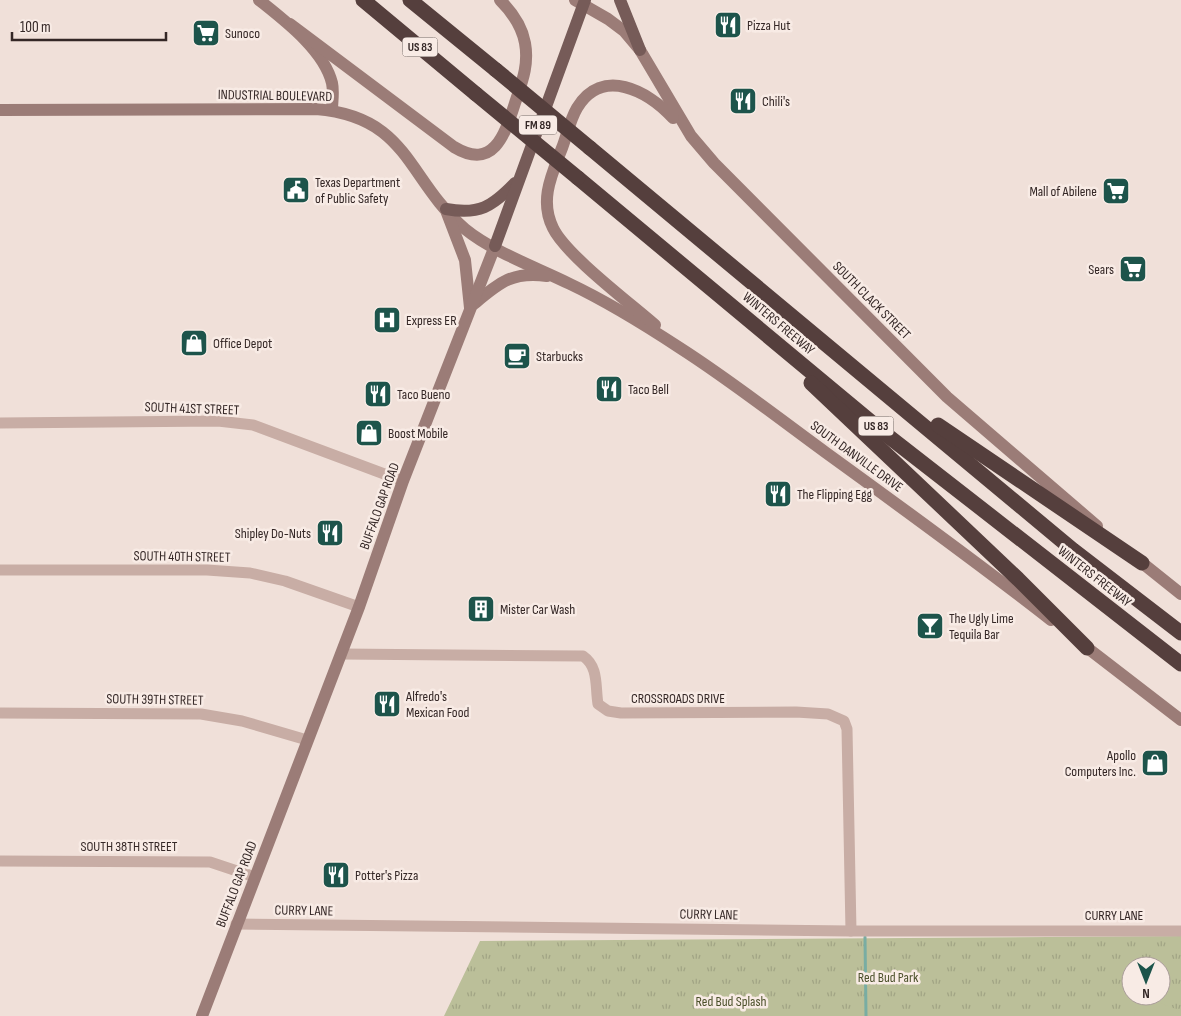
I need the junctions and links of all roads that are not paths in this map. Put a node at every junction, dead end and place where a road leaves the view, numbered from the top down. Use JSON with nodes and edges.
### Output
{"nodes":[{"id":1,"x":258,"y":0,"type":"edge"},
{"id":2,"x":363,"y":0,"type":"edge"},
{"id":3,"x":410,"y":0,"type":"edge"},
{"id":4,"x":415,"y":0,"type":"edge"},
{"id":5,"x":500,"y":0,"type":"edge"},
{"id":6,"x":620,"y":0,"type":"edge"},
{"id":7,"x":581,"y":1,"type":"edge"},
{"id":8,"x":290,"y":24,"type":"junction"},
{"id":9,"x":445,"y":30,"type":"junction"},
{"id":10,"x":640,"y":50,"type":"junction"},
{"id":11,"x":0,"y":110,"type":"edge"},
{"id":12,"x":332,"y":110,"type":"junction"},
{"id":13,"x":691,"y":136,"type":"junction"},
{"id":14,"x":519,"y":180,"type":"junction"},
{"id":15,"x":446,"y":209,"type":"junction"},
{"id":16,"x":495,"y":246,"type":"junction"},
{"id":17,"x":559,"y":278,"type":"junction"},
{"id":18,"x":718,"y":293,"type":"junction"},
{"id":19,"x":471,"y":308,"type":"junction"},
{"id":20,"x":682,"y":348,"type":"junction"},
{"id":21,"x":870,"y":379,"type":"junction"},
{"id":22,"x":0,"y":422,"type":"edge"},
{"id":23,"x":403,"y":481,"type":"junction"},
{"id":24,"x":1142,"y":564,"type":"junction"},
{"id":25,"x":0,"y":570,"type":"edge"},
{"id":26,"x":1181,"y":594,"type":"edge"},
{"id":27,"x":359,"y":607,"type":"junction"},
{"id":28,"x":1181,"y":633,"type":"edge"},
{"id":29,"x":1086,"y":648,"type":"junction"},
{"id":30,"x":341,"y":654,"type":"junction"},
{"id":31,"x":1181,"y":664,"type":"edge"},
{"id":32,"x":0,"y":713,"type":"edge"},
{"id":33,"x":1181,"y":720,"type":"edge"},
{"id":34,"x":307,"y":740,"type":"junction"},
{"id":35,"x":0,"y":861,"type":"edge"},
{"id":36,"x":255,"y":877,"type":"junction"},
{"id":37,"x":236,"y":924,"type":"junction"},
{"id":38,"x":851,"y":931,"type":"junction"},
{"id":39,"x":1181,"y":931,"type":"edge"},
{"id":40,"x":202,"y":1016,"type":"edge"}],
"edges":[{"from":1,"to":8,"type":"main road"},
{"from":2,"to":18,"type":"highway","name":"WINTERS FREEWAY","number":"US 83","bridge":true},
{"from":3,"to":9,"type":"highway","name":"WINTERS FREEWAY","number":"US 83"},
{"from":4,"to":9,"type":"highway"},
{"from":5,"to":8,"type":"main road"},
{"from":6,"to":10,"type":"main road"},
{"from":7,"to":10,"type":"main road","name":"SOUTH CLACK STREET"},
{"from":7,"to":14,"type":"main road","name":"BUFFALO GAP ROAD","number":"FM 89"},
{"from":8,"to":12,"type":"main road"},
{"from":9,"to":21,"type":"highway","name":"WINTERS FREEWAY","number":"US 83","bridge":true},
{"from":10,"to":13,"type":"main road","name":"SOUTH CLACK STREET"},
{"from":11,"to":12,"type":"main road","name":"INDUSTRIAL BOULEVARD"},
{"from":12,"to":15,"type":"main road","name":"INDUSTRIAL BOULEVARD"},
{"from":13,"to":20,"type":"main road"},
{"from":13,"to":24,"type":"main road","name":"SOUTH CLACK STREET"},
{"from":14,"to":15,"type":"main road"},
{"from":14,"to":16,"type":"main road","name":"BUFFALO GAP ROAD","number":"FM 89"},
{"from":15,"to":16,"type":"main road","name":"INDUSTRIAL BOULEVARD"},
{"from":15,"to":19,"type":"main road"},
{"from":16,"to":17,"type":"main road","name":"SOUTH DANVILLE DRIVE"},
{"from":16,"to":19,"type":"main road","name":"BUFFALO GAP ROAD"},
{"from":17,"to":19,"type":"main road"},
{"from":17,"to":20,"type":"main road","name":"SOUTH DANVILLE DRIVE"},
{"from":18,"to":29,"type":"highway"},
{"from":18,"to":31,"type":"highway","name":"WINTERS FREEWAY","number":"US 83"},
{"from":19,"to":23,"type":"main road","name":"BUFFALO GAP ROAD"},
{"from":20,"to":29,"type":"main road","name":"SOUTH DANVILLE DRIVE"},
{"from":21,"to":24,"type":"highway"},
{"from":21,"to":28,"type":"highway","name":"WINTERS FREEWAY","number":"US 83"},
{"from":22,"to":23,"type":"street","name":"SOUTH 41ST STREET"},
{"from":23,"to":27,"type":"main road","name":"BUFFALO GAP ROAD"},
{"from":24,"to":26,"type":"main road","name":"SOUTH CLACK STREET"},
{"from":25,"to":27,"type":"street","name":"SOUTH 40TH STREET"},
{"from":27,"to":30,"type":"main road","name":"BUFFALO GAP ROAD"},
{"from":29,"to":33,"type":"main road","name":"SOUTH DANVILLE DRIVE"},
{"from":30,"to":34,"type":"main road","name":"BUFFALO GAP ROAD"},
{"from":30,"to":38,"type":"street","name":"CROSSROADS DRIVE"},
{"from":32,"to":34,"type":"street","name":"SOUTH 39TH STREET"},
{"from":34,"to":36,"type":"main road","name":"BUFFALO GAP ROAD"},
{"from":35,"to":36,"type":"street","name":"SOUTH 38TH STREET"},
{"from":36,"to":37,"type":"main road","name":"BUFFALO GAP ROAD"},
{"from":37,"to":38,"type":"street","name":"CURRY LANE"},
{"from":37,"to":40,"type":"main road","name":"BUFFALO GAP ROAD"},
{"from":38,"to":39,"type":"street","name":"CURRY LANE"}]}
